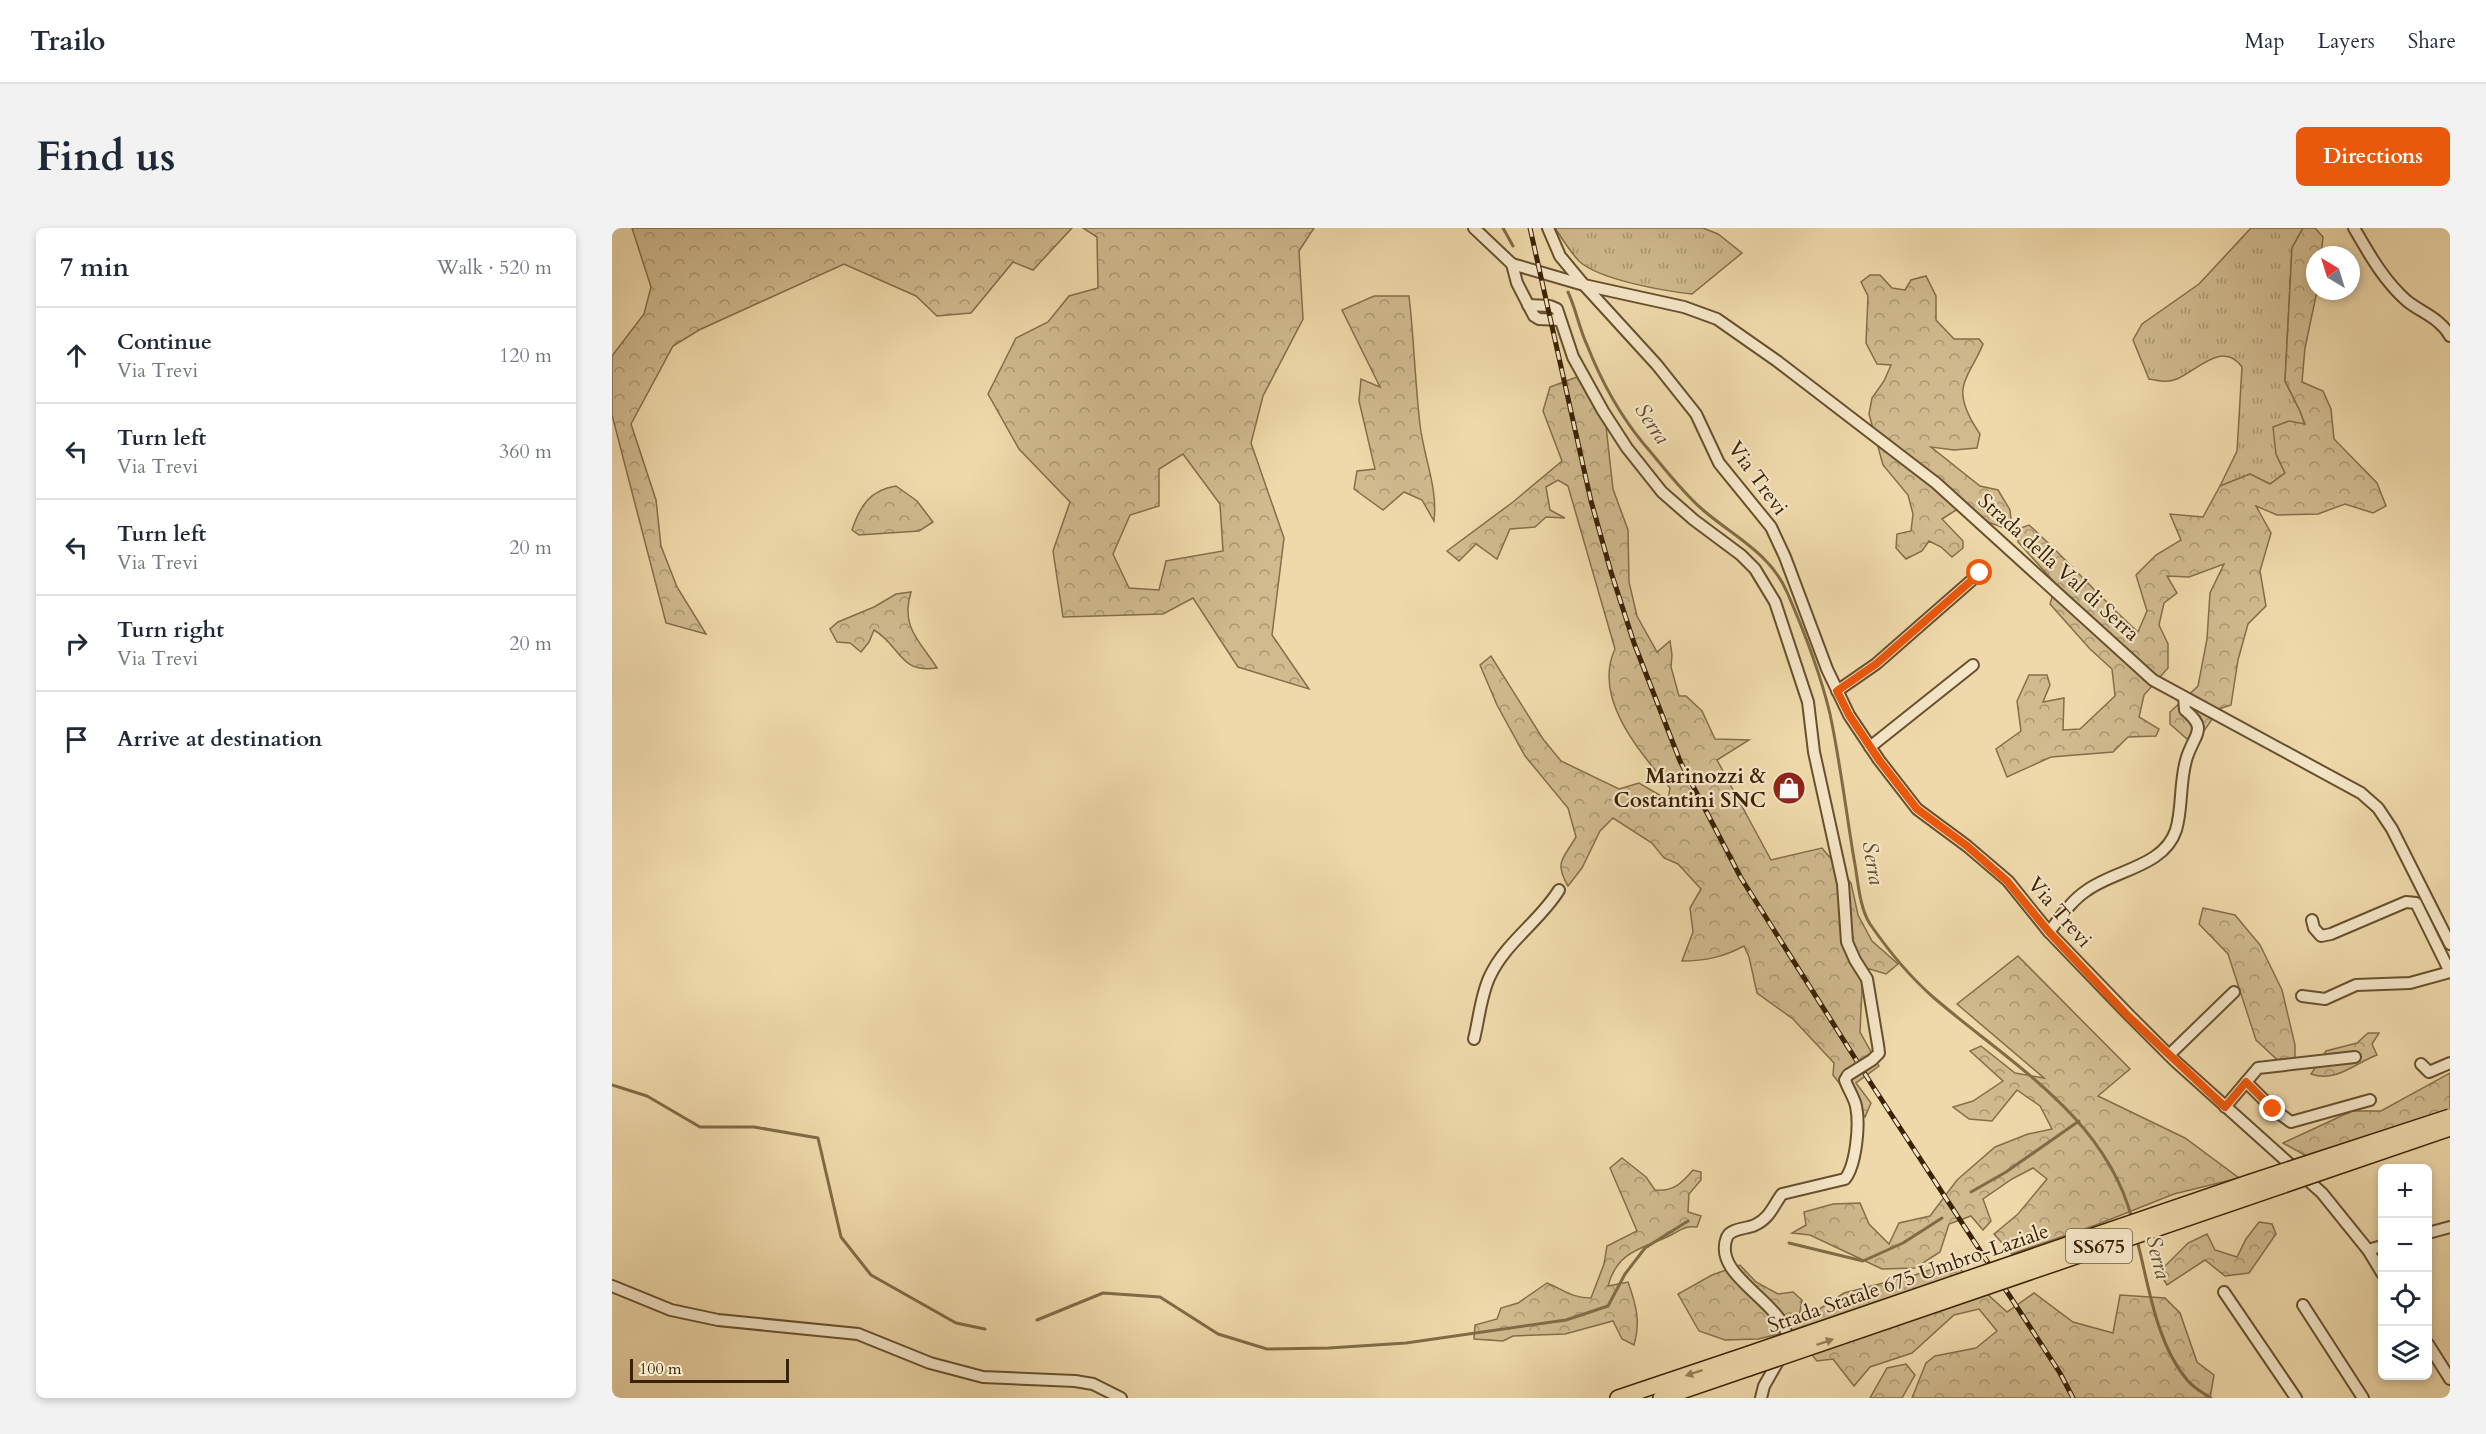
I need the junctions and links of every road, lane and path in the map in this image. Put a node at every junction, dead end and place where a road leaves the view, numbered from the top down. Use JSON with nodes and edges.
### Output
{"nodes":[{"id":1,"x":1474,"y":228,"type":"edge"},
{"id":2,"x":1548,"y":228,"type":"edge"},
{"id":3,"x":2354,"y":228,"type":"edge"},
{"id":4,"x":1512,"y":264,"type":"junction"},
{"id":5,"x":1584,"y":285,"type":"junction"},
{"id":6,"x":2450,"y":336,"type":"edge"},
{"id":7,"x":1980,"y":573,"type":"dead end"},
{"id":8,"x":1973,"y":665,"type":"dead end"},
{"id":9,"x":1837,"y":691,"type":"junction"},
{"id":10,"x":2184,"y":697,"type":"junction"},
{"id":11,"x":1870,"y":747,"type":"junction"},
{"id":12,"x":1559,"y":890,"type":"dead end"},
{"id":13,"x":2312,"y":920,"type":"dead end"},
{"id":14,"x":2049,"y":932,"type":"junction"},
{"id":15,"x":2450,"y":944,"type":"edge"},
{"id":16,"x":2450,"y":972,"type":"edge"},
{"id":17,"x":2234,"y":992,"type":"dead end"},
{"id":18,"x":2302,"y":996,"type":"dead end"},
{"id":19,"x":1474,"y":1039,"type":"dead end"},
{"id":20,"x":2169,"y":1056,"type":"junction"},
{"id":21,"x":2355,"y":1057,"type":"dead end"},
{"id":22,"x":2450,"y":1063,"type":"edge"},
{"id":23,"x":2421,"y":1064,"type":"dead end"},
{"id":24,"x":2246,"y":1082,"type":"junction"},
{"id":25,"x":2370,"y":1100,"type":"dead end"},
{"id":26,"x":2225,"y":1107,"type":"junction"},
{"id":27,"x":2450,"y":1117,"type":"edge"},
{"id":28,"x":2450,"y":1128,"type":"edge"},
{"id":29,"x":2450,"y":1227,"type":"edge"},
{"id":30,"x":2432,"y":1232,"type":"edge"},
{"id":31,"x":2378,"y":1247,"type":"edge"},
{"id":32,"x":2368,"y":1250,"type":"junction"},
{"id":33,"x":2381,"y":1272,"type":"edge"},
{"id":34,"x":612,"y":1286,"type":"edge"},
{"id":35,"x":2224,"y":1292,"type":"dead end"},
{"id":36,"x":2303,"y":1305,"type":"dead end"},
{"id":37,"x":2432,"y":1352,"type":"edge"},
{"id":38,"x":1749,"y":1361,"type":"junction"},
{"id":39,"x":2450,"y":1379,"type":"edge"},
{"id":40,"x":1121,"y":1398,"type":"edge"},
{"id":41,"x":1618,"y":1398,"type":"edge"},
{"id":42,"x":1661,"y":1398,"type":"edge"},
{"id":43,"x":1761,"y":1398,"type":"edge"},
{"id":44,"x":2296,"y":1398,"type":"edge"},
{"id":45,"x":2362,"y":1398,"type":"edge"}],
"edges":[{"from":1,"to":4,"type":"street","name":"Strada della Val di Serra"},
{"from":2,"to":5,"type":"street"},
{"from":3,"to":6,"type":"street"},
{"from":4,"to":5,"type":"street","name":"Strada della Val di Serra"},
{"from":4,"to":43,"type":"street","bridge":true},
{"from":5,"to":9,"type":"street","name":"Via Trevi"},
{"from":5,"to":10,"type":"street","name":"Strada della Val di Serra"},
{"from":7,"to":9,"type":"street"},
{"from":8,"to":11,"type":"street"},
{"from":9,"to":11,"type":"street","name":"Via Trevi"},
{"from":10,"to":14,"type":"street"},
{"from":10,"to":15,"type":"street","name":"Strada della Val di Serra"},
{"from":11,"to":14,"type":"street","name":"Via Trevi"},
{"from":12,"to":19,"type":"street"},
{"from":13,"to":16,"type":"street"},
{"from":14,"to":20,"type":"street","name":"Via Trevi"},
{"from":16,"to":18,"type":"street"},
{"from":17,"to":20,"type":"street"},
{"from":20,"to":26,"type":"street","name":"Via Trevi"},
{"from":21,"to":24,"type":"street"},
{"from":22,"to":23,"type":"street"},
{"from":24,"to":25,"type":"street"},
{"from":24,"to":26,"type":"street"},
{"from":26,"to":32,"type":"street","name":"Via Trevi"},
{"from":27,"to":38,"type":"highway","name":"Strada Statale 675 Umbro-Laziale","number":"SS675","bridge":true},
{"from":38,"to":28,"type":"highway","name":"Strada Statale 675 Umbro-Laziale","number":"SS675","one_way":true,"bridge":true},
{"from":29,"to":30,"type":"street"},
{"from":31,"to":32,"type":"street"},
{"from":32,"to":33,"type":"street","name":"Via Trevi"},
{"from":34,"to":40,"type":"street"},
{"from":35,"to":44,"type":"street"},
{"from":36,"to":45,"type":"street"},
{"from":37,"to":39,"type":"street"},
{"from":38,"to":41,"type":"highway","name":"Strada Statale 675 Umbro-Laziale","number":"SS675","one_way":true},
{"from":38,"to":42,"type":"highway","name":"Strada Statale 675 Umbro-Laziale","number":"SS675"}]}
